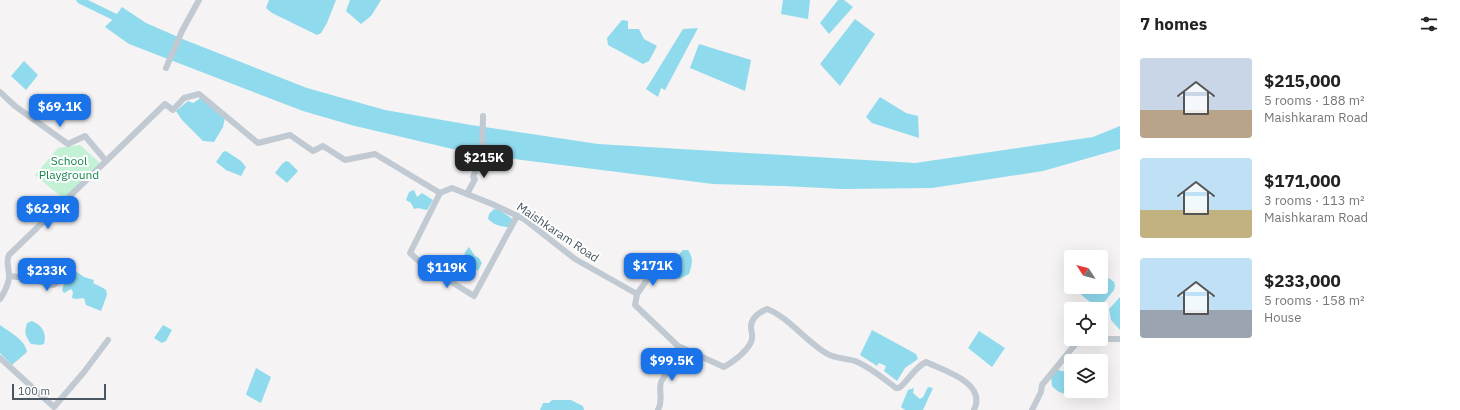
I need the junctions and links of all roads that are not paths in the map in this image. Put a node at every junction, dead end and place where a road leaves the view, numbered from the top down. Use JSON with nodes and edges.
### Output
{"nodes":[{"id":1,"x":199,"y":0,"type":"edge"},
{"id":2,"x":166,"y":68,"type":"dead end"},
{"id":3,"x":0,"y":92,"type":"edge"},
{"id":4,"x":483,"y":116,"type":"dead end"},
{"id":5,"x":106,"y":161,"type":"junction"},
{"id":6,"x":440,"y":193,"type":"junction"},
{"id":7,"x":467,"y":194,"type":"junction"},
{"id":8,"x":517,"y":216,"type":"junction"},
{"id":9,"x":71,"y":267,"type":"dead end"},
{"id":10,"x":654,"y":270,"type":"dead end"},
{"id":11,"x":9,"y":276,"type":"junction"},
{"id":12,"x":637,"y":294,"type":"junction"},
{"id":13,"x":0,"y":299,"type":"edge"},
{"id":14,"x":1108,"y":339,"type":"edge"},
{"id":15,"x":108,"y":340,"type":"dead end"},
{"id":16,"x":1120,"y":340,"type":"edge"},
{"id":17,"x":1074,"y":346,"type":"edge"},
{"id":18,"x":682,"y":348,"type":"junction"},
{"id":19,"x":0,"y":358,"type":"edge"},
{"id":20,"x":54,"y":407,"type":"junction"},
{"id":21,"x":61,"y":410,"type":"edge"},
{"id":22,"x":658,"y":410,"type":"edge"},
{"id":23,"x":974,"y":410,"type":"edge"},
{"id":24,"x":1032,"y":410,"type":"edge"}],
"edges":[{"from":1,"to":2,"type":"street"},
{"from":3,"to":5,"type":"street"},
{"from":4,"to":7,"type":"street"},
{"from":5,"to":6,"type":"street"},
{"from":5,"to":11,"type":"street"},
{"from":6,"to":7,"type":"street","name":"Maishkaram Road"},
{"from":6,"to":8,"type":"street"},
{"from":7,"to":8,"type":"street","name":"Maishkaram Road"},
{"from":8,"to":12,"type":"street","name":"Maishkaram Road"},
{"from":9,"to":11,"type":"street"},
{"from":10,"to":12,"type":"street"},
{"from":11,"to":13,"type":"street"},
{"from":12,"to":18,"type":"street"},
{"from":14,"to":16,"type":"street"},
{"from":15,"to":20,"type":"street"},
{"from":17,"to":24,"type":"street"},
{"from":18,"to":22,"type":"street"},
{"from":18,"to":23,"type":"street"},
{"from":19,"to":20,"type":"street"},
{"from":20,"to":21,"type":"street"}]}
